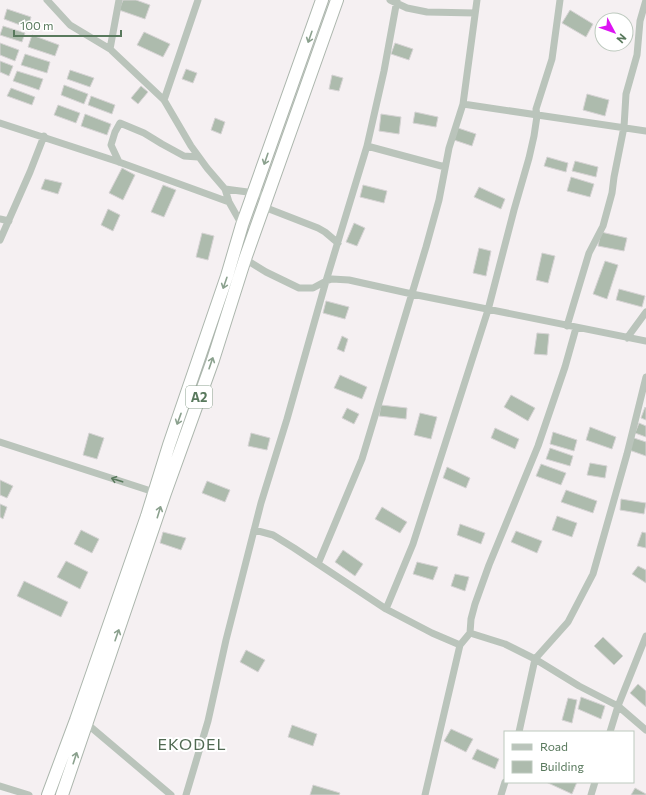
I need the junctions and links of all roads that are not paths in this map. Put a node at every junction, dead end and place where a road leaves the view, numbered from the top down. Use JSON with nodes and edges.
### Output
{"nodes":[{"id":1,"x":47,"y":0,"type":"edge"},
{"id":2,"x":119,"y":0,"type":"edge"},
{"id":3,"x":198,"y":0,"type":"edge"},
{"id":4,"x":322,"y":0,"type":"edge"},
{"id":5,"x":338,"y":0,"type":"edge"},
{"id":6,"x":477,"y":0,"type":"edge"},
{"id":7,"x":560,"y":0,"type":"edge"},
{"id":8,"x":646,"y":0,"type":"edge"},
{"id":9,"x":395,"y":1,"type":"edge"},
{"id":10,"x":475,"y":13,"type":"junction"},
{"id":11,"x":110,"y":49,"type":"junction"},
{"id":12,"x":164,"y":100,"type":"junction"},
{"id":13,"x":463,"y":104,"type":"junction"},
{"id":14,"x":537,"y":116,"type":"junction"},
{"id":15,"x":0,"y":123,"type":"edge"},
{"id":16,"x":624,"y":127,"type":"junction"},
{"id":17,"x":646,"y":131,"type":"edge"},
{"id":18,"x":44,"y":136,"type":"junction"},
{"id":19,"x":366,"y":146,"type":"junction"},
{"id":20,"x":198,"y":157,"type":"junction"},
{"id":21,"x":119,"y":162,"type":"junction"},
{"id":22,"x":445,"y":167,"type":"junction"},
{"id":23,"x":225,"y":189,"type":"junction"},
{"id":24,"x":255,"y":192,"type":"junction"},
{"id":25,"x":229,"y":202,"type":"junction"},
{"id":26,"x":266,"y":202,"type":"junction"},
{"id":27,"x":0,"y":219,"type":"edge"},
{"id":28,"x":9,"y":220,"type":"junction"},
{"id":29,"x":242,"y":225,"type":"junction"},
{"id":30,"x":0,"y":240,"type":"edge"},
{"id":31,"x":338,"y":243,"type":"junction"},
{"id":32,"x":245,"y":259,"type":"junction"},
{"id":33,"x":326,"y":281,"type":"junction"},
{"id":34,"x":412,"y":294,"type":"junction"},
{"id":35,"x":488,"y":310,"type":"junction"},
{"id":36,"x":646,"y":312,"type":"edge"},
{"id":37,"x":567,"y":326,"type":"junction"},
{"id":38,"x":576,"y":328,"type":"junction"},
{"id":39,"x":627,"y":338,"type":"junction"},
{"id":40,"x":646,"y":342,"type":"edge"},
{"id":41,"x":646,"y":377,"type":"edge"},
{"id":42,"x":0,"y":442,"type":"edge"},
{"id":43,"x":154,"y":492,"type":"junction"},
{"id":44,"x":254,"y":530,"type":"junction"},
{"id":45,"x":318,"y":564,"type":"junction"},
{"id":46,"x":386,"y":609,"type":"junction"},
{"id":47,"x":470,"y":632,"type":"junction"},
{"id":48,"x":646,"y":636,"type":"edge"},
{"id":49,"x":460,"y":645,"type":"junction"},
{"id":50,"x":536,"y":659,"type":"junction"},
{"id":51,"x":618,"y":706,"type":"junction"},
{"id":52,"x":86,"y":723,"type":"junction"},
{"id":53,"x":646,"y":730,"type":"edge"},
{"id":54,"x":519,"y":731,"type":"edge"},
{"id":55,"x":610,"y":731,"type":"edge"},
{"id":56,"x":505,"y":783,"type":"edge"},
{"id":57,"x":595,"y":783,"type":"edge"},
{"id":58,"x":0,"y":786,"type":"edge"},
{"id":59,"x":29,"y":795,"type":"edge"},
{"id":60,"x":48,"y":795,"type":"edge"},
{"id":61,"x":62,"y":795,"type":"edge"},
{"id":62,"x":171,"y":795,"type":"edge"},
{"id":63,"x":186,"y":795,"type":"edge"},
{"id":64,"x":425,"y":795,"type":"edge"},
{"id":65,"x":501,"y":795,"type":"edge"},
{"id":66,"x":591,"y":795,"type":"edge"}],
"edges":[{"from":1,"to":11,"type":"street"},
{"from":2,"to":11,"type":"street"},
{"from":3,"to":12,"type":"street"},
{"from":4,"to":24,"type":"highway","number":"A2","one_way":true},
{"from":5,"to":26,"type":"highway","number":"A2"},
{"from":6,"to":10,"type":"street"},
{"from":7,"to":14,"type":"street"},
{"from":8,"to":16,"type":"street"},
{"from":9,"to":10,"type":"street"},
{"from":9,"to":19,"type":"street"},
{"from":10,"to":13,"type":"street"},
{"from":11,"to":12,"type":"street"},
{"from":12,"to":20,"type":"street"},
{"from":13,"to":14,"type":"street"},
{"from":13,"to":22,"type":"street"},
{"from":14,"to":16,"type":"street"},
{"from":14,"to":35,"type":"street"},
{"from":15,"to":18,"type":"street"},
{"from":16,"to":17,"type":"street"},
{"from":16,"to":37,"type":"street"},
{"from":18,"to":21,"type":"street"},
{"from":18,"to":28,"type":"street"},
{"from":19,"to":22,"type":"street"},
{"from":19,"to":31,"type":"street"},
{"from":20,"to":21,"type":"street"},
{"from":20,"to":23,"type":"street"},
{"from":21,"to":25,"type":"street"},
{"from":22,"to":34,"type":"street"},
{"from":23,"to":24,"type":"street"},
{"from":23,"to":25,"type":"street"},
{"from":24,"to":26,"type":"street"},
{"from":24,"to":29,"type":"highway","number":"A2"},
{"from":25,"to":29,"type":"street"},
{"from":26,"to":31,"type":"street"},
{"from":26,"to":32,"type":"highway","number":"A2"},
{"from":27,"to":28,"type":"street"},
{"from":28,"to":30,"type":"street"},
{"from":29,"to":43,"type":"highway","number":"A2","one_way":true},
{"from":31,"to":33,"type":"street"},
{"from":32,"to":33,"type":"street"},
{"from":52,"to":32,"type":"highway","number":"A2","one_way":true},
{"from":33,"to":34,"type":"street"},
{"from":33,"to":44,"type":"street"},
{"from":34,"to":35,"type":"street"},
{"from":34,"to":45,"type":"street"},
{"from":35,"to":37,"type":"street"},
{"from":35,"to":46,"type":"street"},
{"from":36,"to":39,"type":"street"},
{"from":37,"to":38,"type":"street"},
{"from":38,"to":39,"type":"street"},
{"from":38,"to":47,"type":"street"},
{"from":39,"to":40,"type":"street"},
{"from":41,"to":50,"type":"street"},
{"from":43,"to":42,"type":"street","one_way":true},
{"from":43,"to":60,"type":"highway","number":"A2"},
{"from":44,"to":45,"type":"street"},
{"from":44,"to":63,"type":"street"},
{"from":45,"to":46,"type":"street"},
{"from":46,"to":49,"type":"street"},
{"from":47,"to":49,"type":"street"},
{"from":47,"to":50,"type":"street"},
{"from":48,"to":51,"type":"street"},
{"from":49,"to":64,"type":"street"},
{"from":50,"to":51,"type":"street"},
{"from":50,"to":54,"type":"street"},
{"from":51,"to":53,"type":"street"},
{"from":51,"to":55,"type":"street"},
{"from":61,"to":52,"type":"highway","number":"A2","one_way":true},
{"from":52,"to":62,"type":"street"},
{"from":56,"to":65,"type":"street"},
{"from":57,"to":66,"type":"street"},
{"from":58,"to":59,"type":"street"}]}
